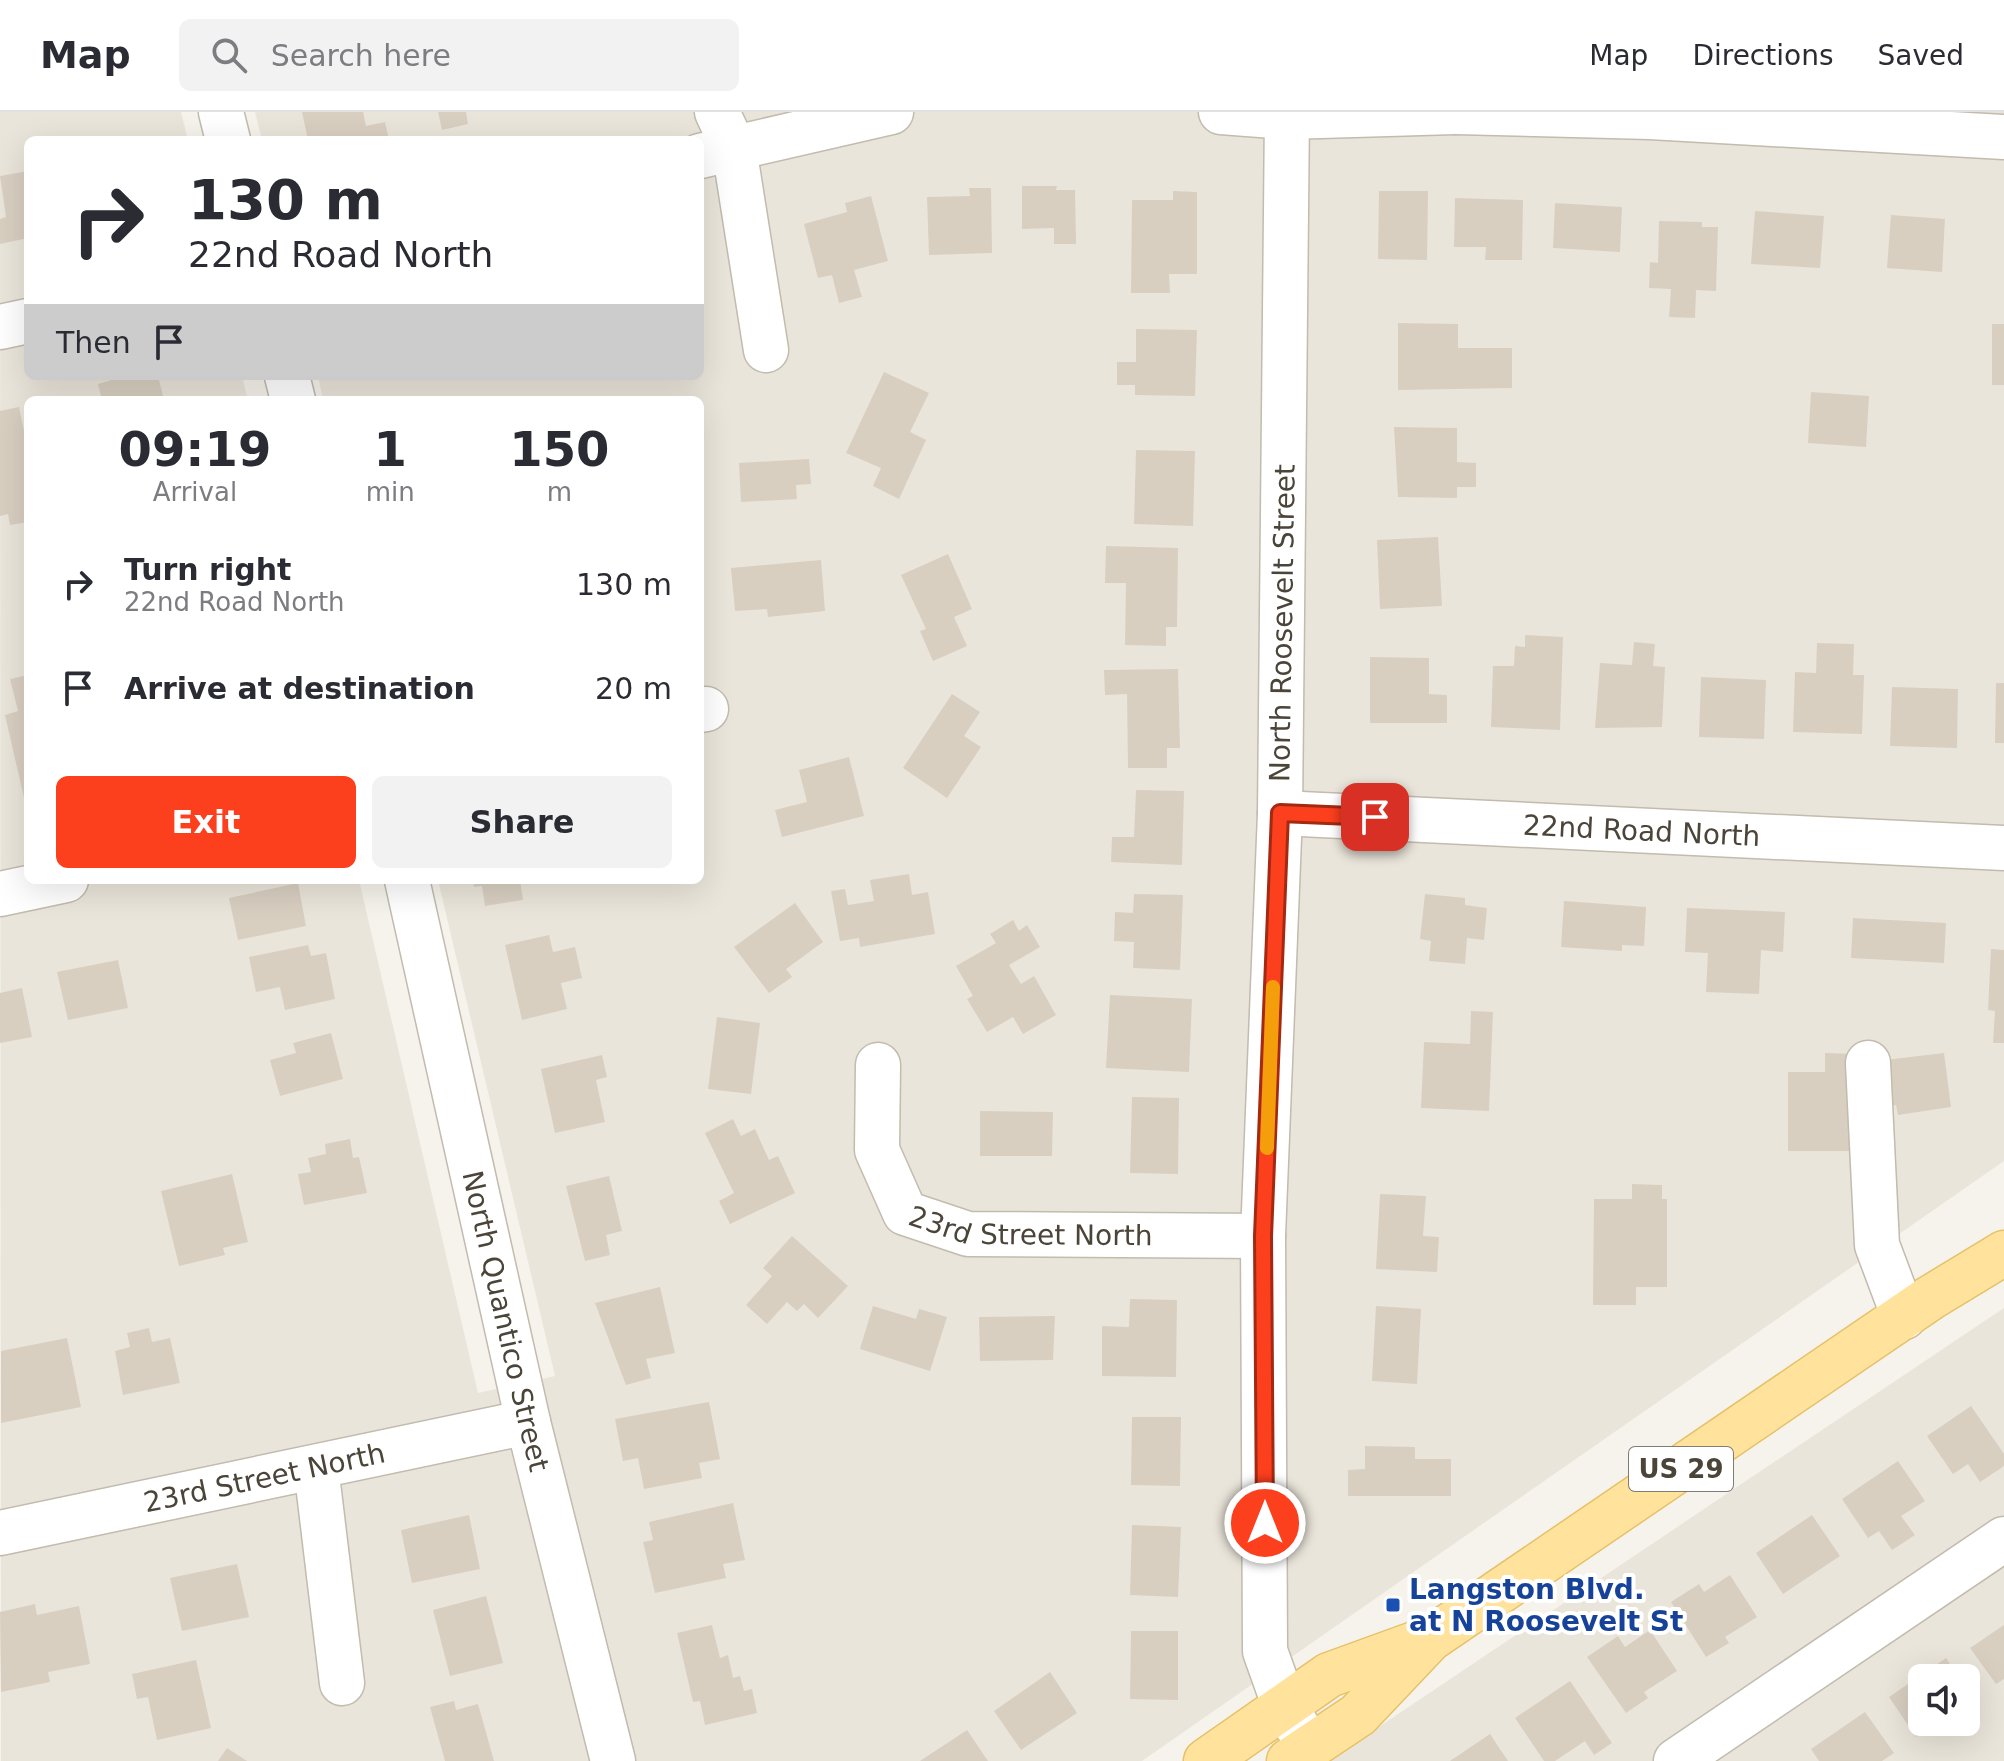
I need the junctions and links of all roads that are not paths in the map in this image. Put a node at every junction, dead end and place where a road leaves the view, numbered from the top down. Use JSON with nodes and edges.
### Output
{"nodes":[{"id":1,"x":221,"y":112,"type":"edge"},
{"id":2,"x":891,"y":112,"type":"edge"},
{"id":3,"x":1221,"y":112,"type":"edge"},
{"id":4,"x":1455,"y":112,"type":"edge"},
{"id":5,"x":1287,"y":114,"type":"edge"},
{"id":6,"x":1786,"y":118,"type":"edge"},
{"id":7,"x":227,"y":136,"type":"edge"},
{"id":8,"x":2004,"y":137,"type":"edge"},
{"id":9,"x":717,"y":139,"type":"edge"},
{"id":10,"x":24,"y":322,"type":"edge"},
{"id":11,"x":0,"y":327,"type":"edge"},
{"id":12,"x":766,"y":350,"type":"dead end"},
{"id":13,"x":1280,"y":813,"type":"junction"},
{"id":14,"x":2004,"y":848,"type":"edge"},
{"id":15,"x":47,"y":884,"type":"edge"},
{"id":16,"x":408,"y":884,"type":"edge"},
{"id":17,"x":0,"y":894,"type":"edge"},
{"id":18,"x":1868,"y":1063,"type":"dead end"},
{"id":19,"x":878,"y":1065,"type":"dead end"},
{"id":20,"x":1263,"y":1236,"type":"junction"},
{"id":21,"x":2002,"y":1255,"type":"edge"},
{"id":22,"x":1904,"y":1317,"type":"junction"},
{"id":23,"x":528,"y":1422,"type":"junction"},
{"id":24,"x":316,"y":1467,"type":"junction"},
{"id":25,"x":0,"y":1533,"type":"edge"},
{"id":26,"x":2004,"y":1539,"type":"edge"},
{"id":27,"x":1430,"y":1639,"type":"junction"},
{"id":28,"x":342,"y":1683,"type":"dead end"},
{"id":29,"x":1285,"y":1707,"type":"junction"},
{"id":30,"x":1300,"y":1754,"type":"edge"},
{"id":31,"x":613,"y":1761,"type":"edge"},
{"id":32,"x":1206,"y":1761,"type":"edge"},
{"id":33,"x":1676,"y":1761,"type":"edge"}],
"edges":[{"from":1,"to":7,"type":"street"},
{"from":2,"to":9,"type":"street"},
{"from":3,"to":5,"type":"street"},
{"from":4,"to":5,"type":"street"},
{"from":4,"to":6,"type":"street"},
{"from":5,"to":13,"type":"street","name":"North Roosevelt Street"},
{"from":6,"to":8,"type":"street"},
{"from":9,"to":12,"type":"street"},
{"from":10,"to":11,"type":"street"},
{"from":13,"to":14,"type":"street","name":"22nd Road North"},
{"from":13,"to":20,"type":"street","name":"North Roosevelt Street"},
{"from":15,"to":17,"type":"street"},
{"from":16,"to":23,"type":"street","name":"North Quantico Street"},
{"from":18,"to":22,"type":"street"},
{"from":19,"to":20,"type":"street","name":"23rd Street North"},
{"from":20,"to":29,"type":"street","name":"North Roosevelt Street"},
{"from":21,"to":22,"type":"main road","number":"US 29"},
{"from":22,"to":27,"type":"main road","number":"US 29"},
{"from":23,"to":24,"type":"street","name":"23rd Street North"},
{"from":23,"to":31,"type":"street","name":"North Quantico Street"},
{"from":24,"to":25,"type":"street","name":"23rd Street North"},
{"from":24,"to":28,"type":"street"},
{"from":26,"to":33,"type":"street"},
{"from":27,"to":29,"type":"main road","number":"US 29"},
{"from":27,"to":30,"type":"main road","number":"US 29"},
{"from":29,"to":30,"type":"street","name":"North Roosevelt Street"},
{"from":29,"to":32,"type":"main road","number":"US 29"}]}
